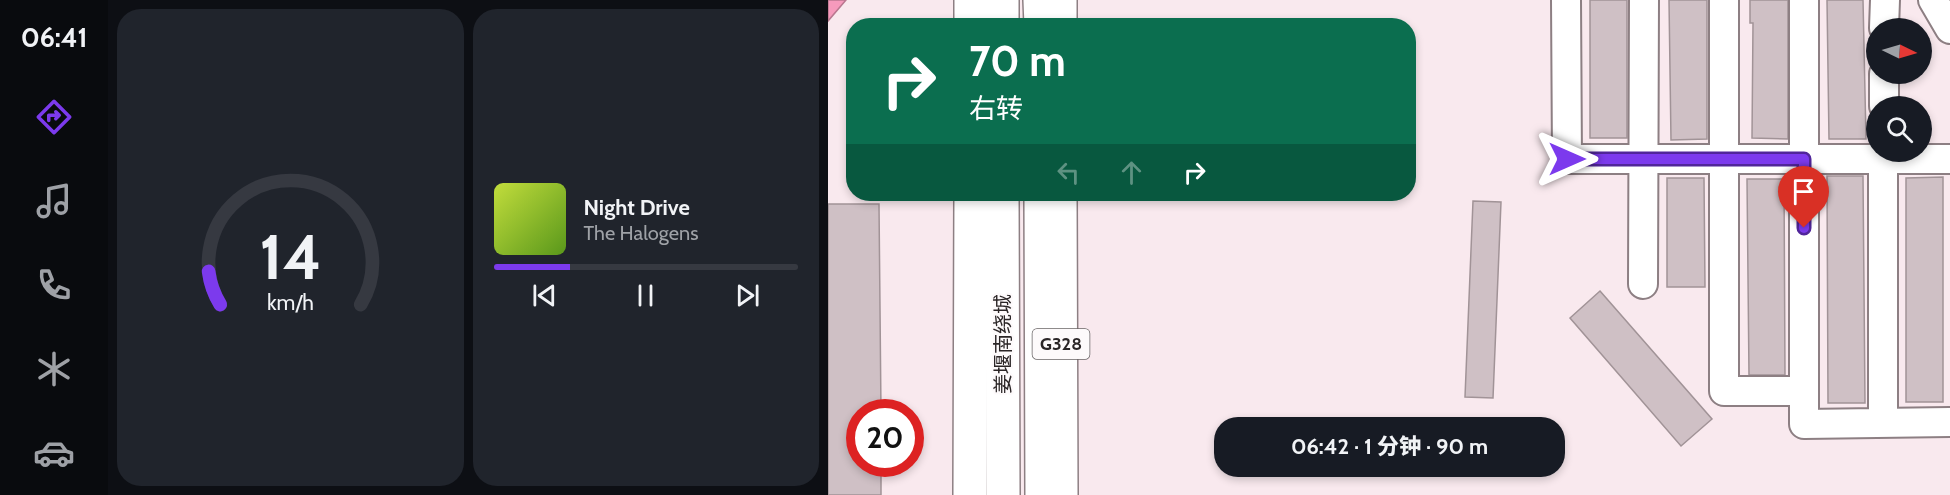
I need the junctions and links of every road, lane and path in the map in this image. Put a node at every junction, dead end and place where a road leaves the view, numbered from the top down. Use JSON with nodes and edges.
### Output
{"nodes":[{"id":1,"x":971,"y":0,"type":"edge"},
{"id":2,"x":1002,"y":0,"type":"edge"},
{"id":3,"x":1040,"y":0,"type":"edge"},
{"id":4,"x":1060,"y":0,"type":"edge"},
{"id":5,"x":1566,"y":0,"type":"edge"},
{"id":6,"x":1644,"y":0,"type":"edge"},
{"id":7,"x":1724,"y":0,"type":"edge"},
{"id":8,"x":1804,"y":0,"type":"edge"},
{"id":9,"x":1885,"y":0,"type":"edge"},
{"id":10,"x":1933,"y":0,"type":"edge"},
{"id":11,"x":971,"y":18,"type":"edge"},
{"id":12,"x":1002,"y":18,"type":"edge"},
{"id":13,"x":1041,"y":18,"type":"edge"},
{"id":14,"x":1060,"y":18,"type":"edge"},
{"id":15,"x":1884,"y":18,"type":"edge"},
{"id":16,"x":1950,"y":29,"type":"edge"},
{"id":17,"x":1866,"y":156,"type":"edge"},
{"id":18,"x":1932,"y":158,"type":"edge"},
{"id":19,"x":1644,"y":159,"type":"junction"},
{"id":20,"x":1724,"y":159,"type":"junction"},
{"id":21,"x":1804,"y":159,"type":"junction"},
{"id":22,"x":1950,"y":159,"type":"edge"},
{"id":23,"x":1883,"y":162,"type":"edge"},
{"id":24,"x":971,"y":201,"type":"edge"},
{"id":25,"x":1002,"y":201,"type":"edge"},
{"id":26,"x":1041,"y":201,"type":"edge"},
{"id":27,"x":1060,"y":201,"type":"edge"},
{"id":28,"x":1643,"y":284,"type":"dead end"},
{"id":29,"x":1803,"y":391,"type":"junction"},
{"id":30,"x":1883,"y":422,"type":"junction"},
{"id":31,"x":1950,"y":422,"type":"edge"},
{"id":32,"x":970,"y":495,"type":"edge"},
{"id":33,"x":1003,"y":495,"type":"edge"},
{"id":34,"x":1042,"y":495,"type":"edge"},
{"id":35,"x":1062,"y":495,"type":"edge"}],
"edges":[{"from":1,"to":11,"type":"main road"},
{"from":2,"to":12,"type":"main road"},
{"from":3,"to":13,"type":"main road"},
{"from":4,"to":14,"type":"main road"},
{"from":5,"to":19,"type":"lane"},
{"from":6,"to":19,"type":"lane"},
{"from":7,"to":20,"type":"lane"},
{"from":8,"to":21,"type":"lane"},
{"from":9,"to":15,"type":"lane"},
{"from":10,"to":16,"type":"lane"},
{"from":17,"to":21,"type":"lane"},
{"from":18,"to":22,"type":"lane"},
{"from":19,"to":20,"type":"lane"},
{"from":19,"to":28,"type":"lane"},
{"from":20,"to":21,"type":"lane"},
{"from":20,"to":29,"type":"lane"},
{"from":21,"to":29,"type":"lane"},
{"from":23,"to":30,"type":"lane"},
{"from":24,"to":32,"type":"main road"},
{"from":25,"to":33,"type":"main road","name":"姜堰南绕城"},
{"from":26,"to":34,"type":"main road","name":"姜堰南绕城"},
{"from":27,"to":35,"type":"main road","name":"G328","number":"G328"},
{"from":29,"to":30,"type":"lane"},
{"from":30,"to":31,"type":"lane"}]}
